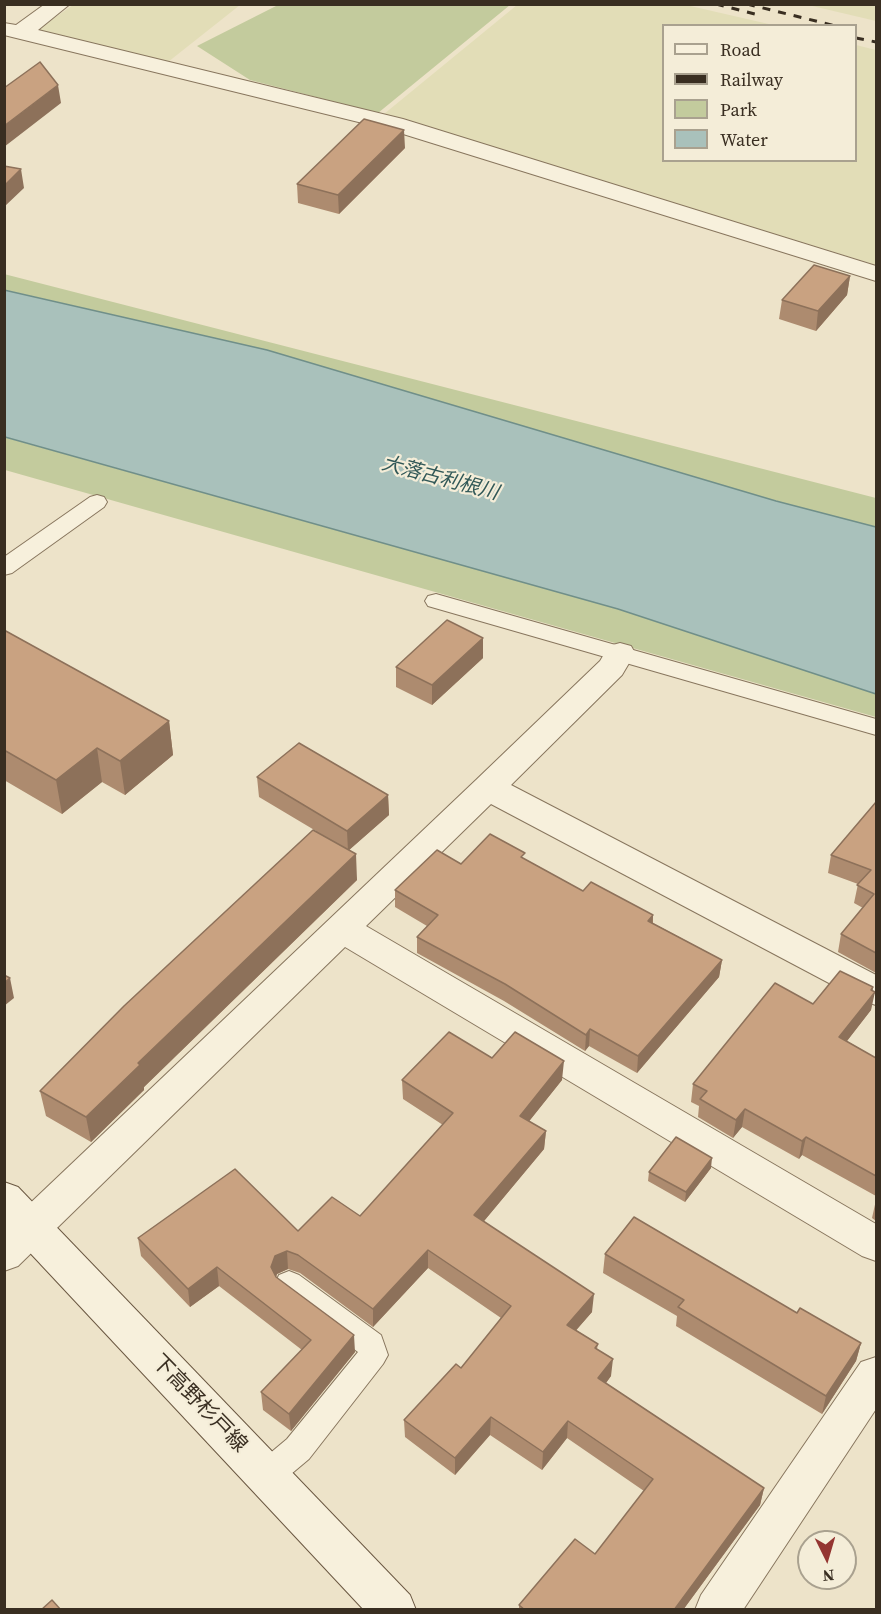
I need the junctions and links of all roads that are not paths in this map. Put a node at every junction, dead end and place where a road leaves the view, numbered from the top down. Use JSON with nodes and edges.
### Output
{"nodes":[{"id":1,"x":60,"y":4,"type":"edge"},
{"id":2,"x":12,"y":30,"type":"edge"},
{"id":3,"x":65,"y":44,"type":"junction"},
{"id":4,"x":40,"y":63,"type":"edge"},
{"id":5,"x":876,"y":274,"type":"edge"},
{"id":6,"x":97,"y":502,"type":"dead end"},
{"id":7,"x":4,"y":568,"type":"edge"},
{"id":8,"x":436,"y":601,"type":"dead end"},
{"id":9,"x":620,"y":653,"type":"junction"},
{"id":10,"x":876,"y":727,"type":"edge"},
{"id":11,"x":488,"y":788,"type":"junction"},
{"id":12,"x":343,"y":928,"type":"junction"},
{"id":13,"x":876,"y":991,"type":"edge"},
{"id":14,"x":13,"y":1226,"type":"edge"},
{"id":15,"x":876,"y":1244,"type":"edge"},
{"id":16,"x":288,"y":1284,"type":"edge"},
{"id":17,"x":876,"y":1375,"type":"edge"},
{"id":18,"x":267,"y":1475,"type":"junction"},
{"id":19,"x":394,"y":1610,"type":"edge"},
{"id":20,"x":717,"y":1610,"type":"edge"}],
"edges":[{"from":1,"to":2,"type":"street"},
{"from":2,"to":3,"type":"street"},
{"from":3,"to":4,"type":"street"},
{"from":3,"to":5,"type":"street"},
{"from":6,"to":7,"type":"lane"},
{"from":8,"to":9,"type":"lane"},
{"from":9,"to":10,"type":"lane"},
{"from":9,"to":11,"type":"street"},
{"from":11,"to":12,"type":"street"},
{"from":11,"to":13,"type":"street"},
{"from":12,"to":14,"type":"street"},
{"from":12,"to":15,"type":"street"},
{"from":14,"to":18,"type":"street","name":"下高野杉戸線"},
{"from":16,"to":18,"type":"lane"},
{"from":17,"to":20,"type":"street"},
{"from":18,"to":19,"type":"street","name":"下高野杉戸線"}]}
